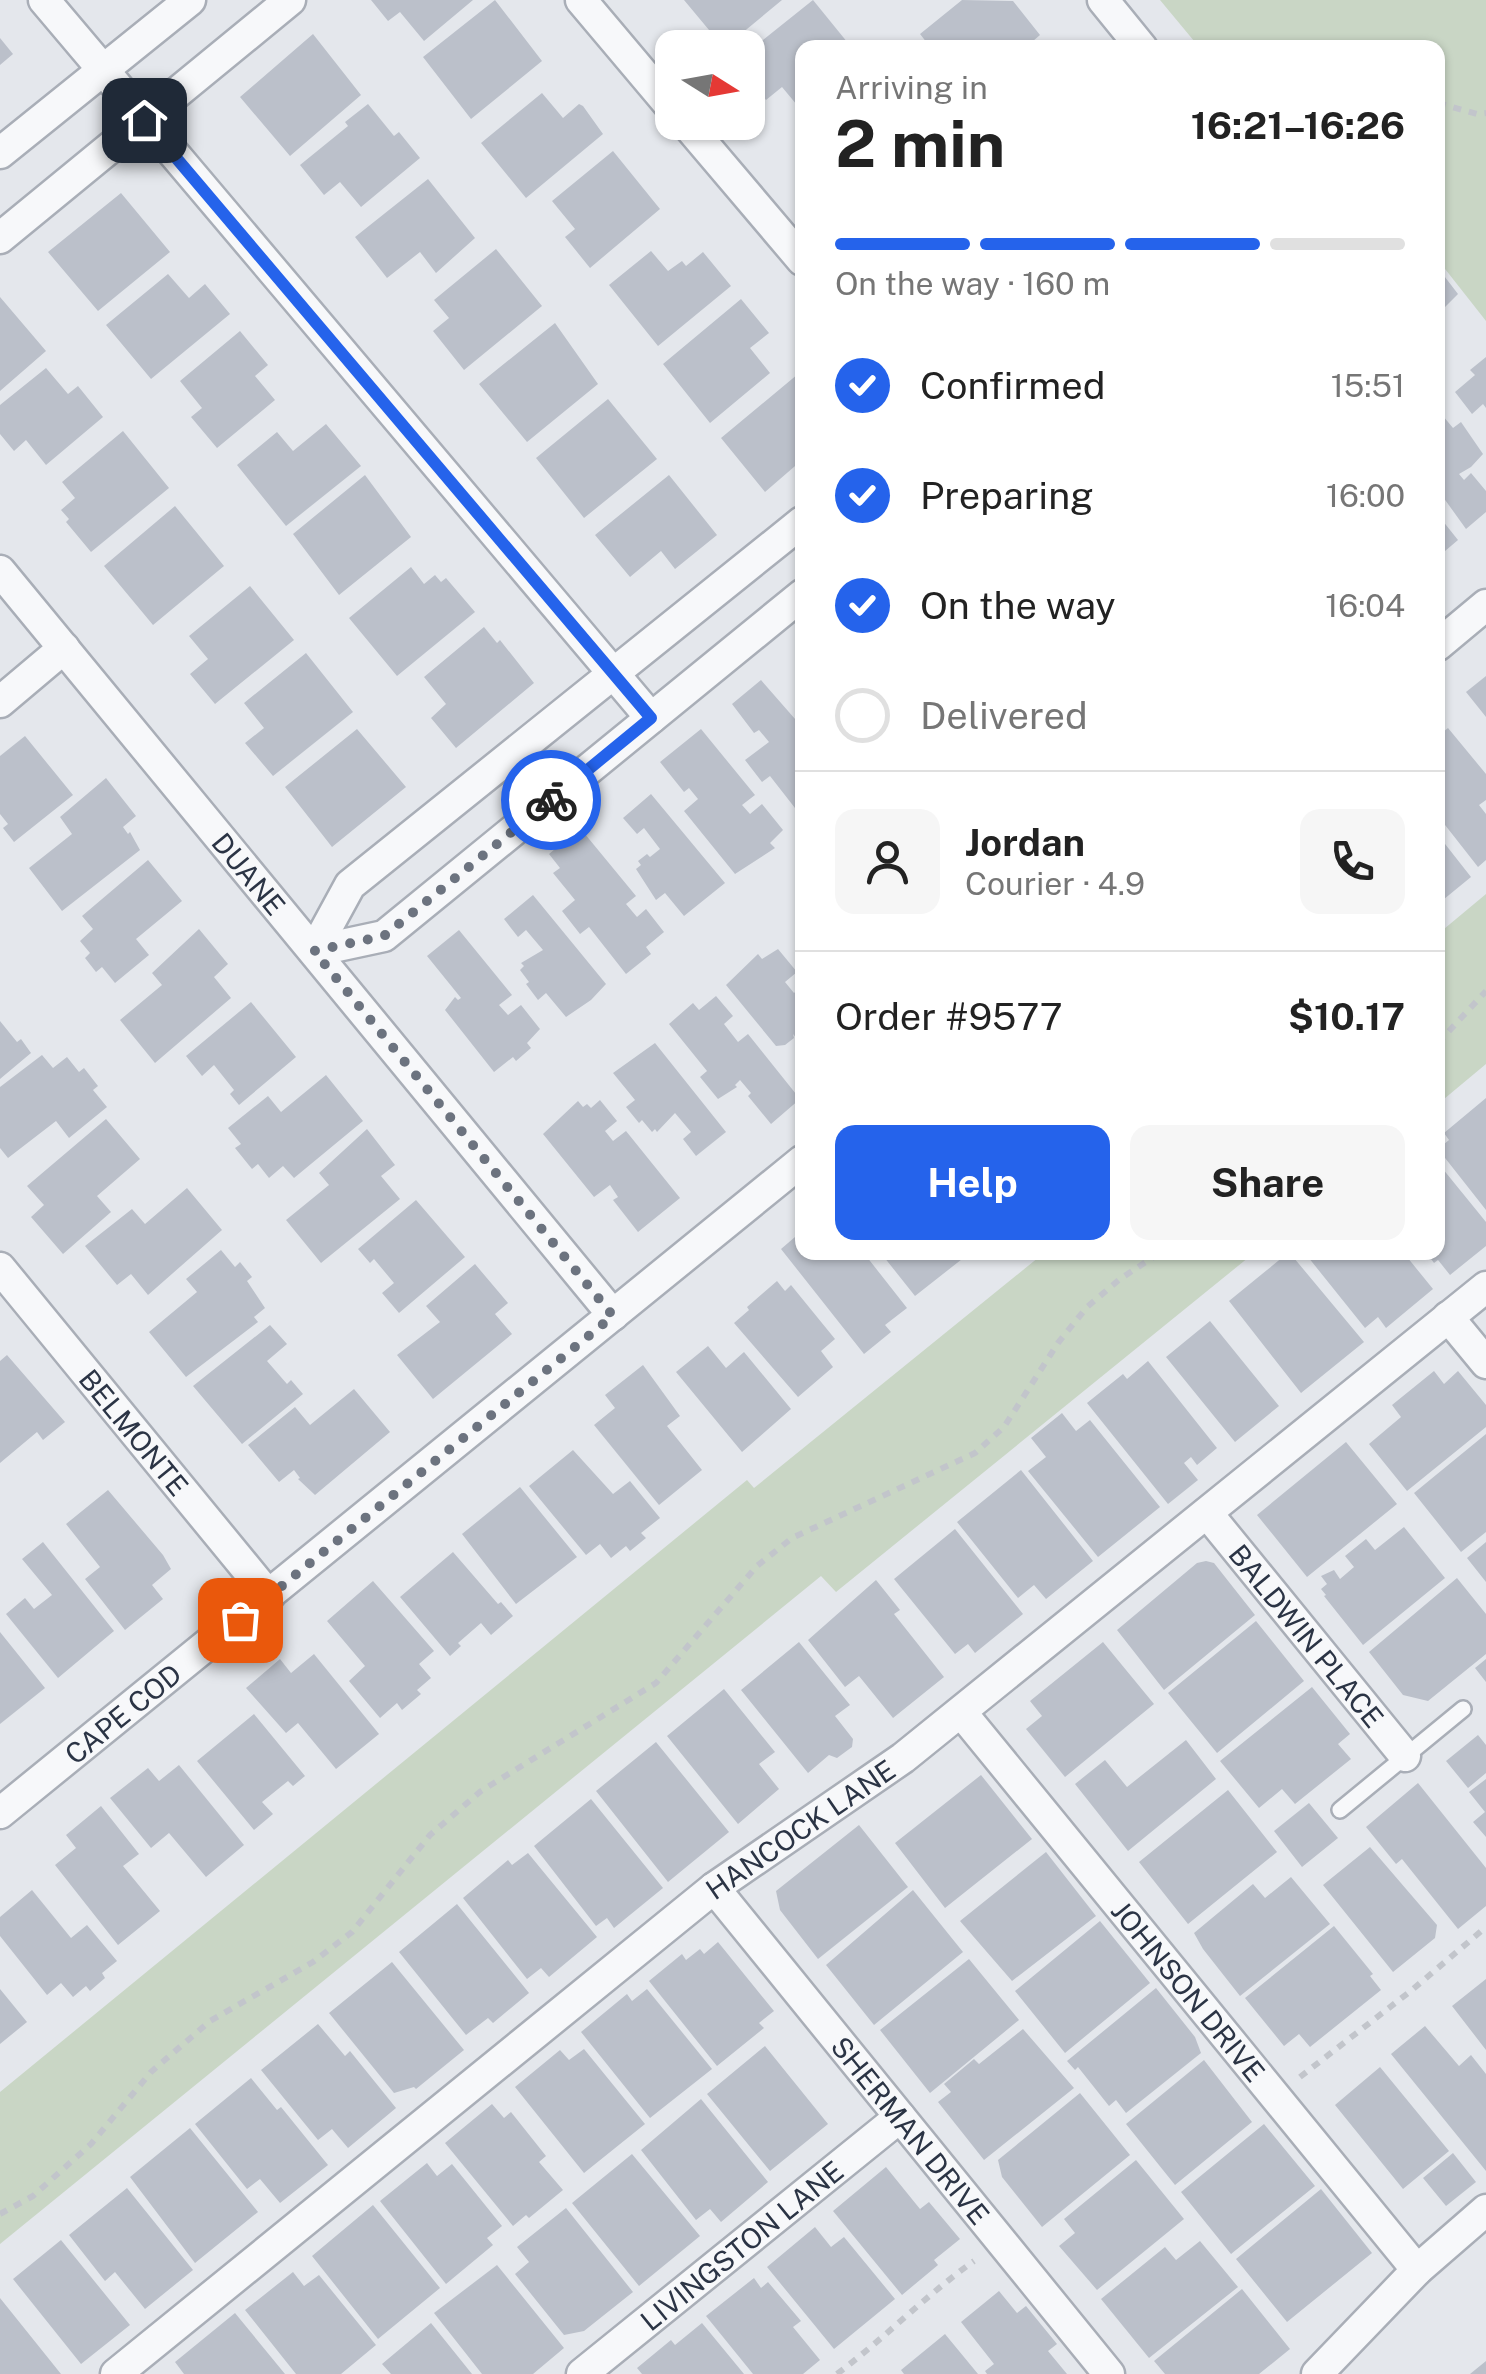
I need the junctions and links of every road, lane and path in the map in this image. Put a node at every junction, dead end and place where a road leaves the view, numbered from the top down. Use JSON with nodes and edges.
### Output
{"nodes":[{"id":1,"x":44,"y":0,"type":"edge"},
{"id":2,"x":190,"y":0,"type":"edge"},
{"id":3,"x":290,"y":0,"type":"edge"},
{"id":4,"x":580,"y":0,"type":"edge"},
{"id":5,"x":1103,"y":0,"type":"edge"},
{"id":6,"x":1136,"y":40,"type":"edge"},
{"id":7,"x":104,"y":71,"type":"junction"},
{"id":8,"x":655,"y":88,"type":"edge"},
{"id":9,"x":1445,"y":106,"type":"edge"},
{"id":10,"x":1486,"y":113,"type":"edge"},
{"id":11,"x":144,"y":120,"type":"junction"},
{"id":12,"x":700,"y":140,"type":"edge"},
{"id":13,"x":0,"y":153,"type":"edge"},
{"id":14,"x":0,"y":238,"type":"edge"},
{"id":15,"x":795,"y":252,"type":"edge"},
{"id":16,"x":795,"y":528,"type":"edge"},
{"id":17,"x":4,"y":583,"type":"edge"},
{"id":18,"x":795,"y":601,"type":"edge"},
{"id":19,"x":1486,"y":606,"type":"edge"},
{"id":20,"x":1445,"y":639,"type":"edge"},
{"id":21,"x":64,"y":648,"type":"junction"},
{"id":22,"x":614,"y":675,"type":"junction"},
{"id":23,"x":0,"y":702,"type":"edge"},
{"id":24,"x":651,"y":718,"type":"junction"},
{"id":25,"x":314,"y":951,"type":"junction"},
{"id":26,"x":1486,"y":991,"type":"edge"},
{"id":27,"x":1445,"y":1035,"type":"edge"},
{"id":28,"x":795,"y":1167,"type":"edge"},
{"id":29,"x":1149,"y":1260,"type":"edge"},
{"id":30,"x":0,"y":1268,"type":"edge"},
{"id":31,"x":1486,"y":1287,"type":"edge"},
{"id":32,"x":613,"y":1316,"type":"junction"},
{"id":33,"x":1448,"y":1318,"type":"junction"},
{"id":34,"x":1486,"y":1363,"type":"edge"},
{"id":35,"x":1207,"y":1513,"type":"junction"},
{"id":36,"x":270,"y":1596,"type":"junction"},
{"id":37,"x":1463,"y":1710,"type":"dead end"},
{"id":38,"x":961,"y":1712,"type":"junction"},
{"id":39,"x":1406,"y":1756,"type":"junction"},
{"id":40,"x":1340,"y":1810,"type":"dead end"},
{"id":41,"x":0,"y":1813,"type":"edge"},
{"id":42,"x":714,"y":1888,"type":"junction"},
{"id":43,"x":1486,"y":1927,"type":"edge"},
{"id":44,"x":1275,"y":2096,"type":"junction"},
{"id":45,"x":900,"y":2117,"type":"junction"},
{"id":46,"x":1486,"y":2210,"type":"edge"},
{"id":47,"x":0,"y":2214,"type":"edge"},
{"id":48,"x":1002,"y":2242,"type":"junction"},
{"id":49,"x":1417,"y":2270,"type":"junction"},
{"id":50,"x":116,"y":2374,"type":"edge"},
{"id":51,"x":582,"y":2374,"type":"edge"},
{"id":52,"x":837,"y":2374,"type":"edge"},
{"id":53,"x":1109,"y":2374,"type":"edge"},
{"id":54,"x":1317,"y":2374,"type":"edge"}],
"edges":[{"from":1,"to":7,"type":"street"},
{"from":2,"to":7,"type":"street"},
{"from":3,"to":11,"type":"street"},
{"from":4,"to":8,"type":"street"},
{"from":5,"to":6,"type":"street"},
{"from":7,"to":11,"type":"street"},
{"from":7,"to":13,"type":"street"},
{"from":9,"to":10,"type":"path"},
{"from":11,"to":14,"type":"street"},
{"from":11,"to":22,"type":"street"},
{"from":12,"to":15,"type":"street"},
{"from":16,"to":22,"type":"street"},
{"from":17,"to":21,"type":"street","name":"DUANE"},
{"from":18,"to":24,"type":"street"},
{"from":19,"to":20,"type":"street"},
{"from":21,"to":23,"type":"street"},
{"from":21,"to":25,"type":"street","name":"DUANE"},
{"from":22,"to":24,"type":"street"},
{"from":22,"to":25,"type":"street"},
{"from":24,"to":25,"type":"street"},
{"from":25,"to":32,"type":"street","name":"DUANE"},
{"from":26,"to":27,"type":"path"},
{"from":28,"to":32,"type":"street","name":"CAPE COD"},
{"from":29,"to":47,"type":"path"},
{"from":30,"to":36,"type":"street","name":"BELMONTE"},
{"from":31,"to":33,"type":"street","name":"HANCOCK LANE"},
{"from":32,"to":36,"type":"street","name":"CAPE COD"},
{"from":33,"to":34,"type":"street"},
{"from":33,"to":35,"type":"street","name":"HANCOCK LANE"},
{"from":35,"to":38,"type":"street","name":"HANCOCK LANE"},
{"from":35,"to":39,"type":"street","name":"BALDWIN PLACE"},
{"from":36,"to":41,"type":"street","name":"CAPE COD"},
{"from":37,"to":39,"type":"lane"},
{"from":38,"to":42,"type":"street","name":"HANCOCK LANE"},
{"from":38,"to":44,"type":"street","name":"JOHNSON DRIVE"},
{"from":39,"to":40,"type":"lane"},
{"from":42,"to":45,"type":"street","name":"SHERMAN DRIVE"},
{"from":42,"to":50,"type":"street","name":"HANCOCK LANE"},
{"from":43,"to":44,"type":"path"},
{"from":44,"to":49,"type":"street","name":"JOHNSON DRIVE"},
{"from":45,"to":48,"type":"street","name":"SHERMAN DRIVE"},
{"from":45,"to":51,"type":"street","name":"LIVINGSTON LANE"},
{"from":46,"to":49,"type":"street"},
{"from":48,"to":52,"type":"path"},
{"from":48,"to":53,"type":"street","name":"SHERMAN DRIVE"},
{"from":49,"to":54,"type":"street"}]}
